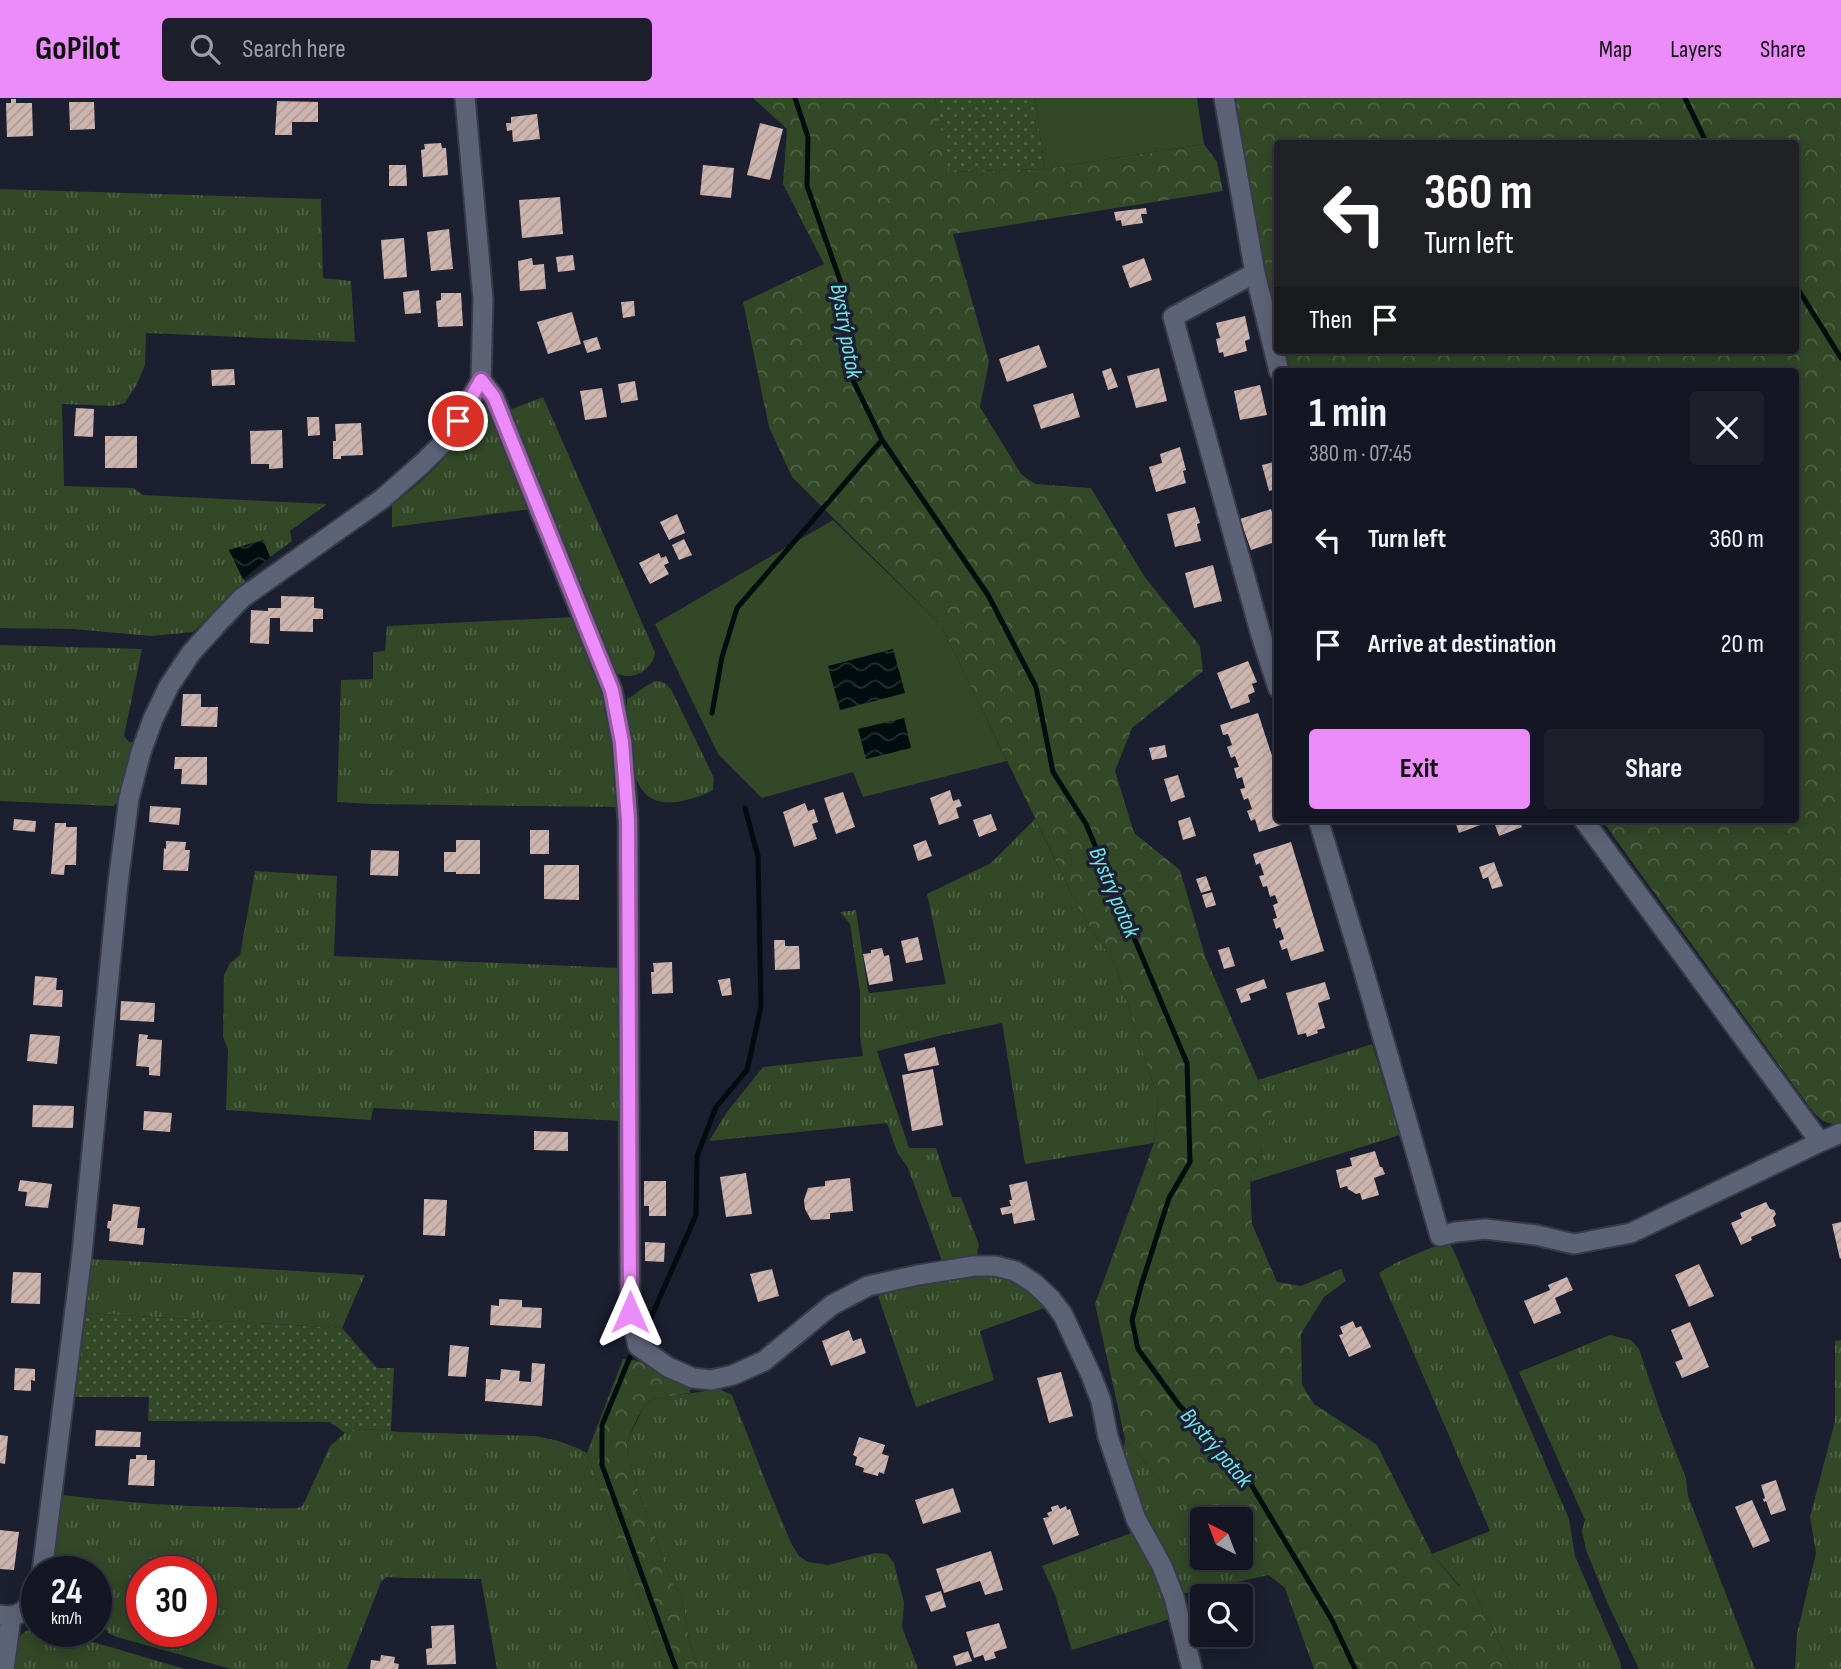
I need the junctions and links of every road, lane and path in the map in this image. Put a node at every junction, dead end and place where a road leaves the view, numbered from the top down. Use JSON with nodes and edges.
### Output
{"nodes":[{"id":1,"x":465,"y":98,"type":"edge"},
{"id":2,"x":1224,"y":98,"type":"edge"},
{"id":3,"x":1255,"y":272,"type":"junction"},
{"id":4,"x":1274,"y":350,"type":"edge"},
{"id":5,"x":481,"y":380,"type":"junction"},
{"id":6,"x":1274,"y":676,"type":"edge"},
{"id":7,"x":1319,"y":823,"type":"edge"},
{"id":8,"x":1586,"y":823,"type":"edge"},
{"id":9,"x":1841,"y":1133,"type":"edge"},
{"id":10,"x":1820,"y":1142,"type":"junction"},
{"id":11,"x":44,"y":1556,"type":"edge"},
{"id":12,"x":6,"y":1616,"type":"edge"},
{"id":13,"x":4,"y":1669,"type":"edge"},
{"id":14,"x":1192,"y":1669,"type":"edge"}],
"edges":[{"from":1,"to":5,"type":"street"},
{"from":2,"to":3,"type":"street"},
{"from":3,"to":4,"type":"street"},
{"from":3,"to":6,"type":"street"},
{"from":5,"to":11,"type":"street"},
{"from":5,"to":14,"type":"street"},
{"from":7,"to":10,"type":"street"},
{"from":8,"to":10,"type":"street"},
{"from":9,"to":10,"type":"street"},
{"from":12,"to":13,"type":"street"}]}
